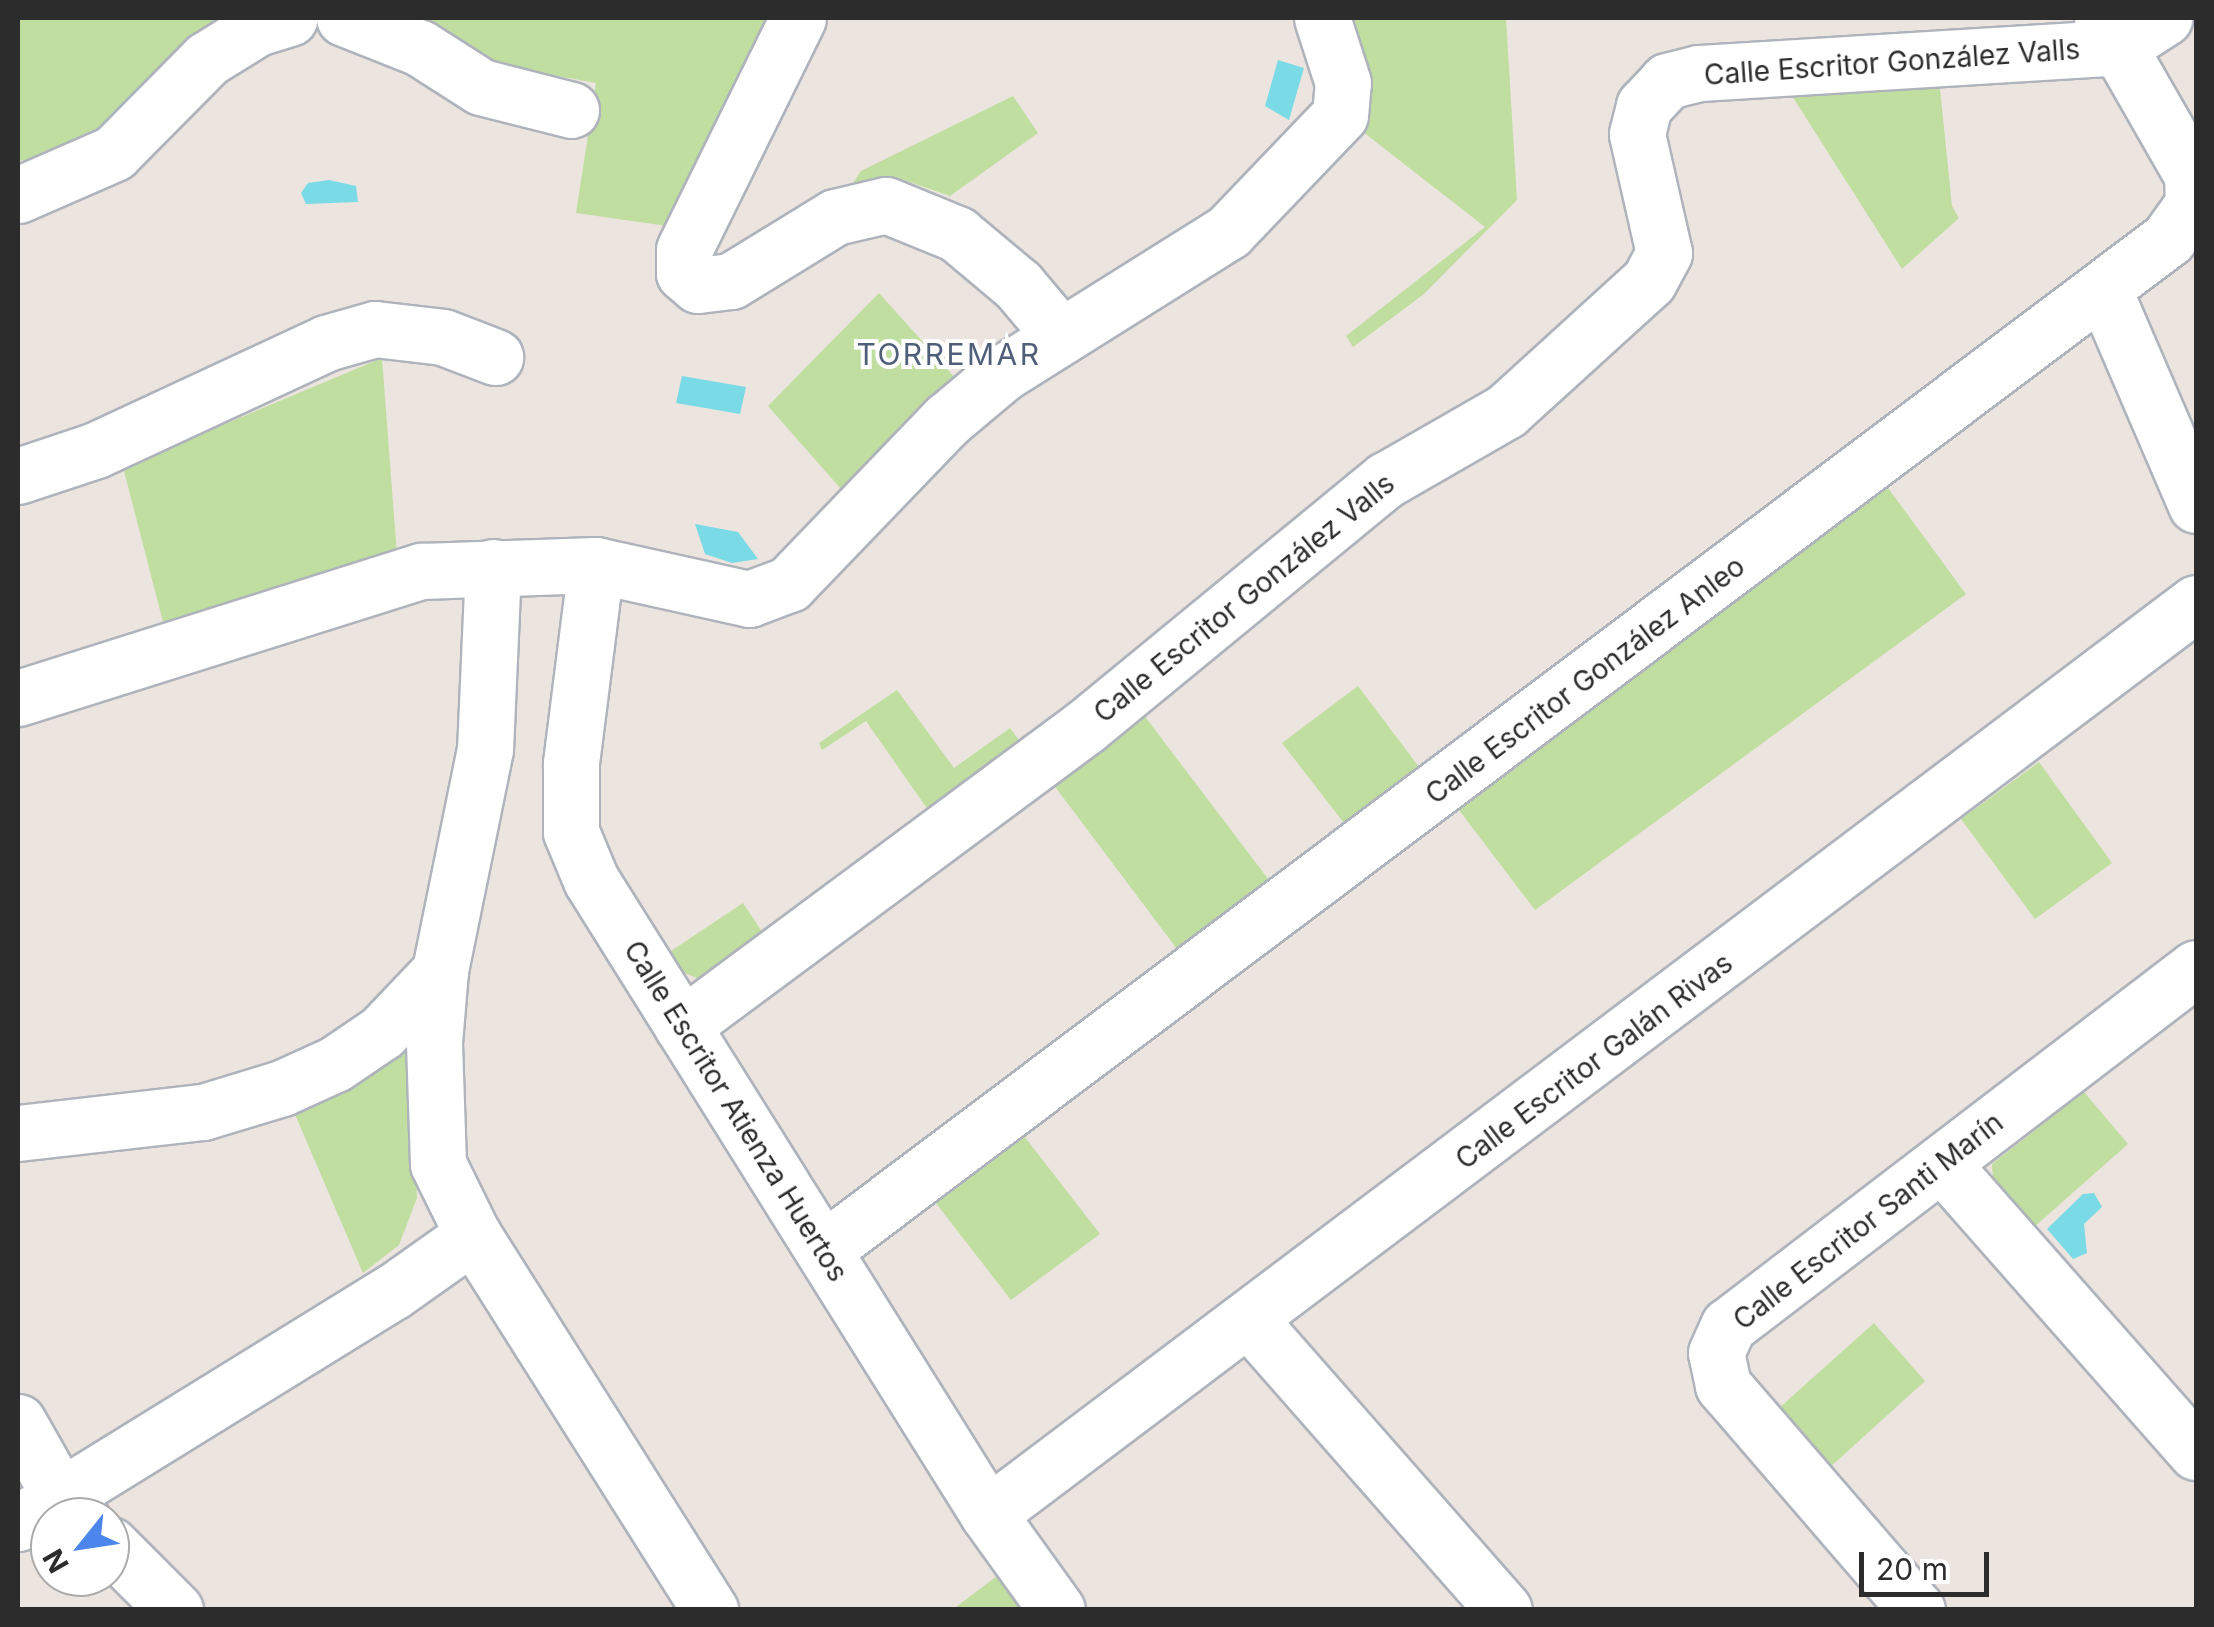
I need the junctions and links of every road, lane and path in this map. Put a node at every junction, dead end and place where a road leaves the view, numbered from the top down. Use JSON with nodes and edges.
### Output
{"nodes":[{"id":1,"x":290,"y":18,"type":"edge"},
{"id":2,"x":344,"y":18,"type":"edge"},
{"id":3,"x":798,"y":18,"type":"edge"},
{"id":4,"x":1322,"y":18,"type":"edge"},
{"id":5,"x":2164,"y":18,"type":"edge"},
{"id":6,"x":2110,"y":32,"type":"edge"},
{"id":7,"x":571,"y":110,"type":"dead end"},
{"id":8,"x":18,"y":195,"type":"edge"},
{"id":9,"x":2104,"y":290,"type":"junction"},
{"id":10,"x":1061,"y":336,"type":"junction"},
{"id":11,"x":495,"y":357,"type":"dead end"},
{"id":12,"x":18,"y":476,"type":"edge"},
{"id":13,"x":2196,"y":505,"type":"edge"},
{"id":14,"x":596,"y":565,"type":"junction"},
{"id":15,"x":493,"y":566,"type":"junction"},
{"id":16,"x":2196,"y":603,"type":"edge"},
{"id":17,"x":18,"y":698,"type":"edge"},
{"id":18,"x":440,"y":971,"type":"junction"},
{"id":19,"x":2195,"y":972,"type":"edge"},
{"id":20,"x":682,"y":1026,"type":"junction"},
{"id":21,"x":18,"y":1133,"type":"edge"},
{"id":22,"x":1942,"y":1164,"type":"junction"},
{"id":23,"x":473,"y":1235,"type":"junction"},
{"id":24,"x":823,"y":1250,"type":"junction"},
{"id":25,"x":1251,"y":1322,"type":"junction"},
{"id":26,"x":18,"y":1422,"type":"edge"},
{"id":27,"x":2196,"y":1452,"type":"edge"},
{"id":28,"x":47,"y":1497,"type":"edge"},
{"id":29,"x":77,"y":1497,"type":"edge"},
{"id":30,"x":988,"y":1514,"type":"junction"},
{"id":31,"x":130,"y":1565,"type":"edge"},
{"id":32,"x":175,"y":1610,"type":"edge"},
{"id":33,"x":710,"y":1610,"type":"edge"},
{"id":34,"x":1057,"y":1610,"type":"edge"},
{"id":35,"x":1504,"y":1610,"type":"edge"},
{"id":36,"x":1917,"y":1610,"type":"edge"}],
"edges":[{"from":1,"to":8,"type":"street"},
{"from":2,"to":7,"type":"street"},
{"from":3,"to":10,"type":"street"},
{"from":4,"to":10,"type":"street"},
{"from":5,"to":6,"type":"street"},
{"from":6,"to":9,"type":"street","name":"Calle Escritor González Anleo"},
{"from":6,"to":20,"type":"street","name":"Calle Escritor González Valls"},
{"from":9,"to":13,"type":"street"},
{"from":9,"to":24,"type":"street","name":"Calle Escritor González Anleo"},
{"from":10,"to":14,"type":"street"},
{"from":11,"to":12,"type":"street"},
{"from":14,"to":15,"type":"street"},
{"from":14,"to":20,"type":"street","name":"Calle Escritor Atienza Huertos"},
{"from":15,"to":17,"type":"street"},
{"from":15,"to":18,"type":"street"},
{"from":16,"to":25,"type":"street","name":"Calle Escritor Galán Rivas"},
{"from":18,"to":21,"type":"street"},
{"from":18,"to":23,"type":"street"},
{"from":19,"to":22,"type":"street","name":"Calle Escritor Santi Marín"},
{"from":20,"to":24,"type":"street","name":"Calle Escritor Atienza Huertos"},
{"from":22,"to":27,"type":"street"},
{"from":22,"to":36,"type":"street","name":"Calle Escritor Santi Marín"},
{"from":23,"to":29,"type":"street"},
{"from":23,"to":33,"type":"street"},
{"from":24,"to":30,"type":"street","name":"Calle Escritor Atienza Huertos"},
{"from":25,"to":30,"type":"street","name":"Calle Escritor Galán Rivas"},
{"from":25,"to":35,"type":"street"},
{"from":26,"to":28,"type":"street"},
{"from":30,"to":34,"type":"street","name":"Calle Escritor Atienza Huertos"},
{"from":31,"to":32,"type":"street"}]}
